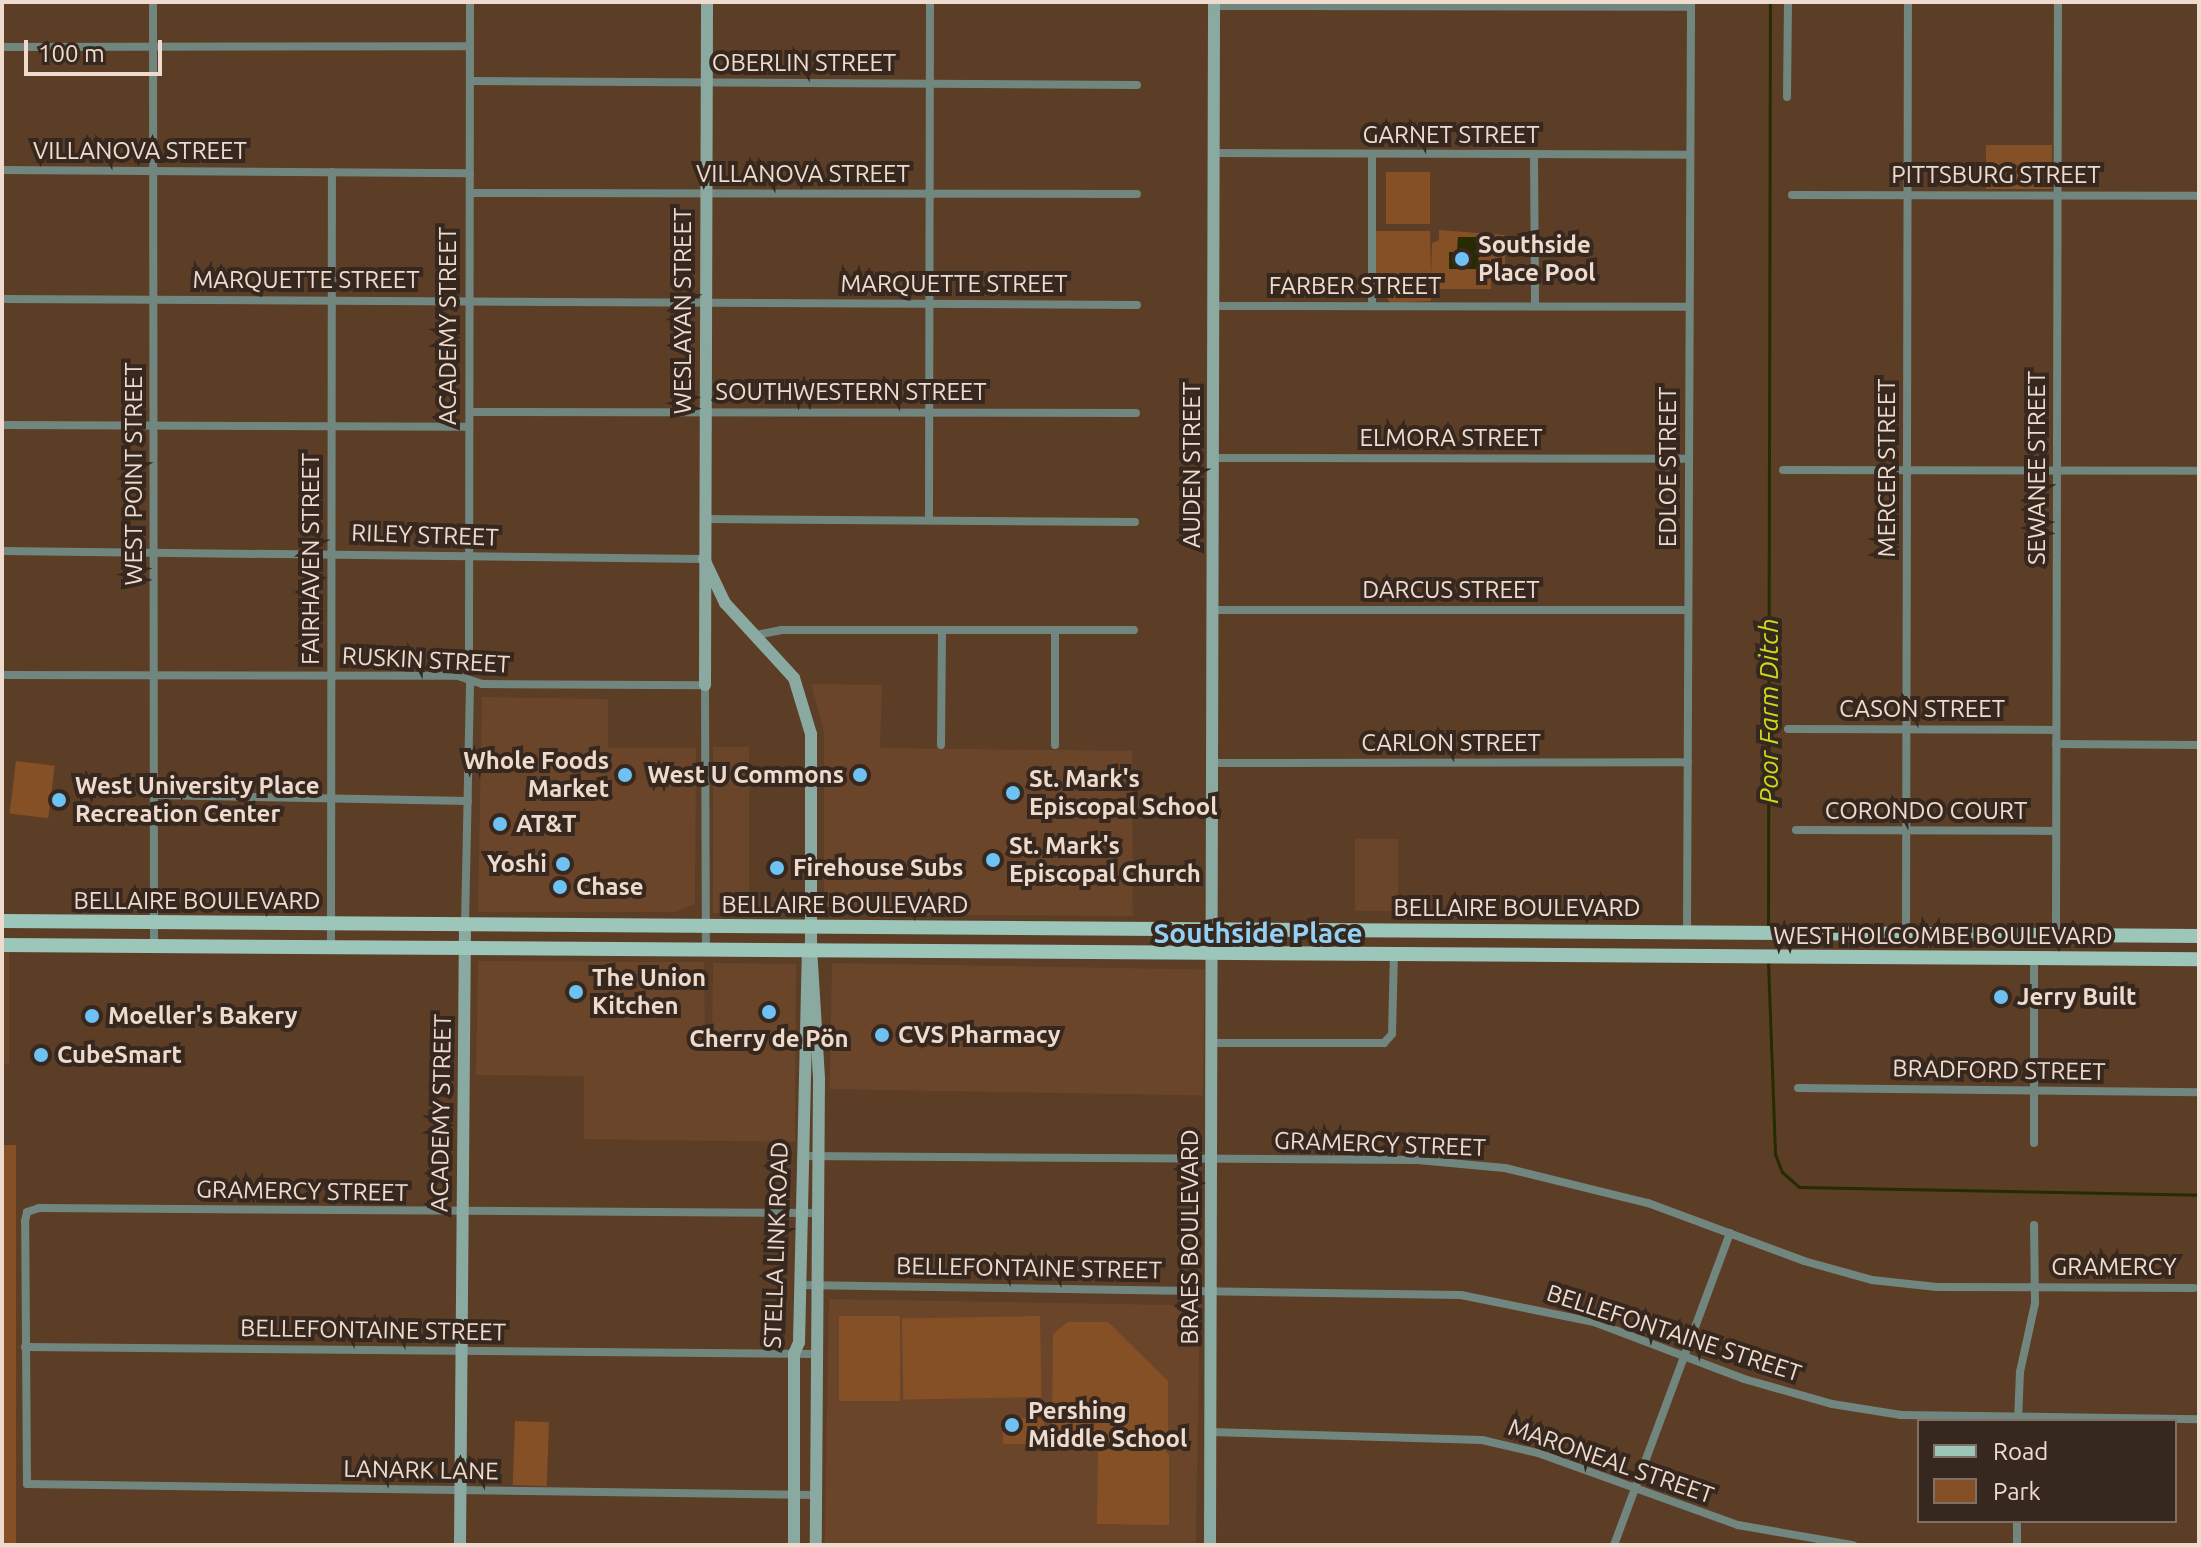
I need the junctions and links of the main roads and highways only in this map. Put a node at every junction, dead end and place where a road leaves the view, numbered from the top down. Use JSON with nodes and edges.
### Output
{"nodes":[{"id":1,"x":2,"y":921,"type":"edge"},
{"id":2,"x":18,"y":921,"type":"junction"},
{"id":3,"x":914,"y":928,"type":"junction"},
{"id":4,"x":1059,"y":928,"type":"junction"},
{"id":5,"x":1431,"y":930,"type":"junction"},
{"id":6,"x":1570,"y":930,"type":"junction"},
{"id":7,"x":1687,"y":931,"type":"junction"},
{"id":8,"x":1906,"y":933,"type":"junction"},
{"id":9,"x":2056,"y":935,"type":"junction"},
{"id":10,"x":2199,"y":936,"type":"edge"},
{"id":11,"x":10,"y":945,"type":"edge"},
{"id":12,"x":914,"y":948,"type":"junction"},
{"id":13,"x":1060,"y":950,"type":"junction"},
{"id":14,"x":1431,"y":953,"type":"junction"},
{"id":15,"x":1570,"y":954,"type":"junction"},
{"id":16,"x":1687,"y":956,"type":"junction"},
{"id":17,"x":1915,"y":957,"type":"junction"},
{"id":18,"x":2034,"y":958,"type":"junction"},
{"id":19,"x":2199,"y":959,"type":"edge"}],
"edges":[{"from":1,"to":2,"type":"main road","name":"BELLAIRE BOULEVARD"},
{"from":2,"to":3,"type":"main road","name":"BELLAIRE BOULEVARD"},
{"from":2,"to":11,"type":"main road"},
{"from":3,"to":4,"type":"main road","name":"BELLAIRE BOULEVARD"},
{"from":3,"to":12,"type":"main road"},
{"from":4,"to":5,"type":"main road","name":"BELLAIRE BOULEVARD"},
{"from":4,"to":13,"type":"main road"},
{"from":5,"to":6,"type":"main road","name":"BELLAIRE BOULEVARD"},
{"from":5,"to":14,"type":"main road"},
{"from":6,"to":7,"type":"main road","name":"BELLAIRE BOULEVARD"},
{"from":6,"to":15,"type":"main road"},
{"from":7,"to":8,"type":"main road","name":"WEST HOLCOMBE BOULEVARD"},
{"from":7,"to":16,"type":"main road"},
{"from":8,"to":9,"type":"main road","name":"WEST HOLCOMBE BOULEVARD"},
{"from":8,"to":17,"type":"main road"},
{"from":9,"to":10,"type":"main road","name":"WEST HOLCOMBE BOULEVARD"},
{"from":9,"to":18,"type":"main road"},
{"from":11,"to":12,"type":"main road","name":"BELLAIRE BOULEVARD"},
{"from":12,"to":13,"type":"main road","name":"BELLAIRE BOULEVARD"},
{"from":13,"to":14,"type":"main road","name":"BELLAIRE BOULEVARD"},
{"from":14,"to":15,"type":"main road","name":"BELLAIRE BOULEVARD"},
{"from":15,"to":16,"type":"main road","name":"BELLAIRE BOULEVARD"},
{"from":16,"to":17,"type":"main road","name":"WEST HOLCOMBE BOULEVARD"},
{"from":17,"to":18,"type":"main road","name":"WEST HOLCOMBE BOULEVARD"},
{"from":18,"to":19,"type":"main road","name":"WEST HOLCOMBE BOULEVARD"}]}
